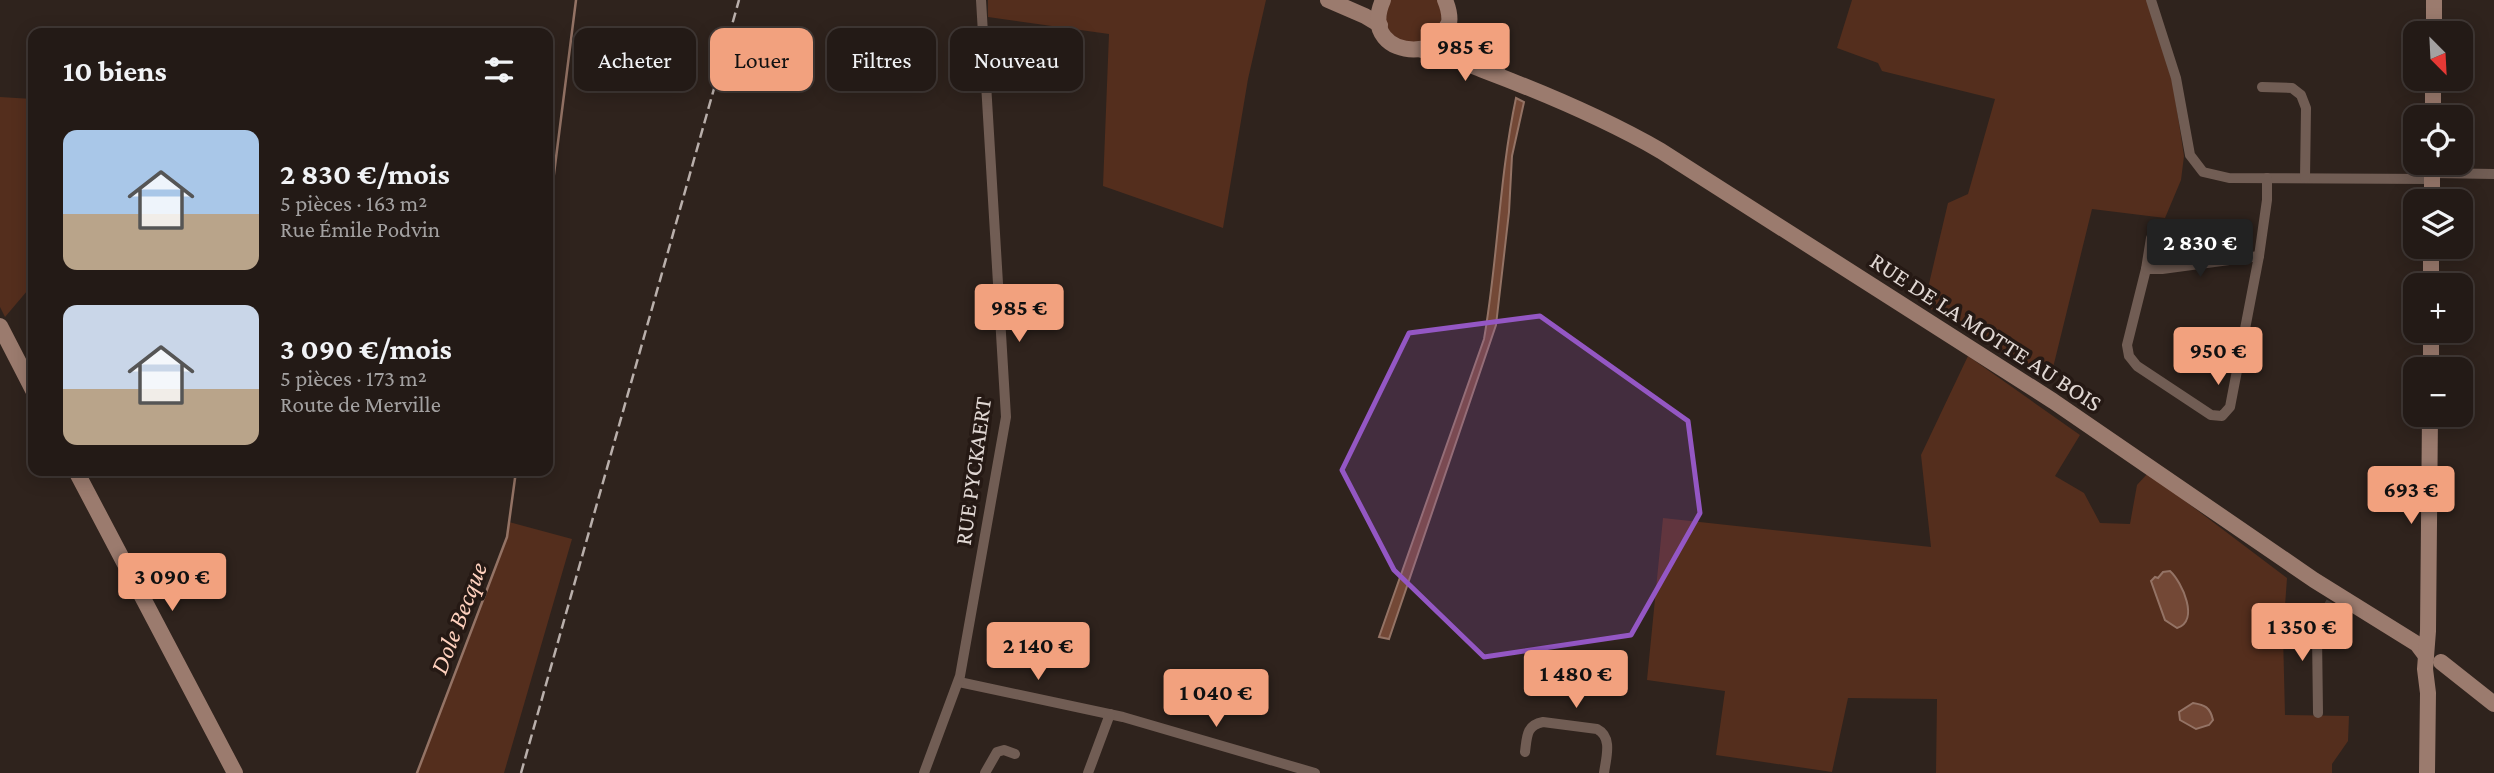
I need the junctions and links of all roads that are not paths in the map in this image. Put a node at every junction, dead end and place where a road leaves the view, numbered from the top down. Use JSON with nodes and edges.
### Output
{"nodes":[{"id":1,"x":981,"y":0,"type":"edge"},
{"id":2,"x":1328,"y":0,"type":"edge"},
{"id":3,"x":1383,"y":0,"type":"edge"},
{"id":4,"x":2151,"y":0,"type":"edge"},
{"id":5,"x":2434,"y":0,"type":"edge"},
{"id":6,"x":1448,"y":9,"type":"edge"},
{"id":7,"x":2434,"y":21,"type":"edge"},
{"id":8,"x":1380,"y":25,"type":"junction"},
{"id":9,"x":1422,"y":50,"type":"junction"},
{"id":10,"x":1516,"y":82,"type":"junction"},
{"id":11,"x":2262,"y":87,"type":"dead end"},
{"id":12,"x":2403,"y":173,"type":"edge"},
{"id":13,"x":2473,"y":173,"type":"edge"},
{"id":14,"x":2494,"y":174,"type":"edge"},
{"id":15,"x":2267,"y":178,"type":"junction"},
{"id":16,"x":2305,"y":178,"type":"junction"},
{"id":17,"x":2151,"y":238,"type":"dead end"},
{"id":18,"x":2259,"y":256,"type":"junction"},
{"id":19,"x":2146,"y":269,"type":"junction"},
{"id":20,"x":0,"y":326,"type":"edge"},
{"id":21,"x":28,"y":380,"type":"edge"},
{"id":22,"x":2430,"y":427,"type":"edge"},
{"id":23,"x":79,"y":476,"type":"edge"},
{"id":24,"x":2320,"y":621,"type":"tunnel mouth"},
{"id":25,"x":2430,"y":661,"type":"junction"},
{"id":26,"x":959,"y":682,"type":"junction"},
{"id":27,"x":2494,"y":704,"type":"edge"},
{"id":28,"x":2318,"y":713,"type":"dead end"},
{"id":29,"x":1110,"y":714,"type":"junction"},
{"id":30,"x":1525,"y":752,"type":"dead end"},
{"id":31,"x":1016,"y":754,"type":"dead end"},
{"id":32,"x":235,"y":773,"type":"edge"},
{"id":33,"x":924,"y":773,"type":"edge"},
{"id":34,"x":985,"y":773,"type":"edge"},
{"id":35,"x":1088,"y":773,"type":"edge"},
{"id":36,"x":1315,"y":773,"type":"edge"},
{"id":37,"x":1604,"y":773,"type":"edge"},
{"id":38,"x":2427,"y":773,"type":"edge"}],
"edges":[{"from":1,"to":26,"type":"street","name":"RUE PYCKAERT"},
{"from":2,"to":8,"type":"street"},
{"from":3,"to":8,"type":"street"},
{"from":4,"to":15,"type":"street"},
{"from":5,"to":7,"type":"street"},
{"from":6,"to":9,"type":"street"},
{"from":6,"to":10,"type":"street","name":"RUE DE LA MOTTE AU BOIS"},
{"from":8,"to":9,"type":"street","name":"RUE DE LA MOTTE AU BOIS"},
{"from":9,"to":10,"type":"street","name":"RUE DE LA MOTTE AU BOIS"},
{"from":10,"to":25,"type":"street","name":"RUE DE LA MOTTE AU BOIS"},
{"from":11,"to":16,"type":"street"},
{"from":12,"to":16,"type":"street"},
{"from":13,"to":14,"type":"street"},
{"from":15,"to":16,"type":"street"},
{"from":15,"to":18,"type":"street"},
{"from":17,"to":19,"type":"street"},
{"from":18,"to":19,"type":"street"},
{"from":18,"to":19,"type":"street"},
{"from":20,"to":21,"type":"street"},
{"from":22,"to":25,"type":"street"},
{"from":23,"to":32,"type":"street"},
{"from":24,"to":28,"type":"street"},
{"from":25,"to":27,"type":"street"},
{"from":25,"to":38,"type":"street"},
{"from":26,"to":29,"type":"street"},
{"from":26,"to":33,"type":"street","name":"RUE PYCKAERT"},
{"from":29,"to":35,"type":"street"},
{"from":29,"to":36,"type":"street"},
{"from":30,"to":37,"type":"street"},
{"from":31,"to":34,"type":"street"}]}
